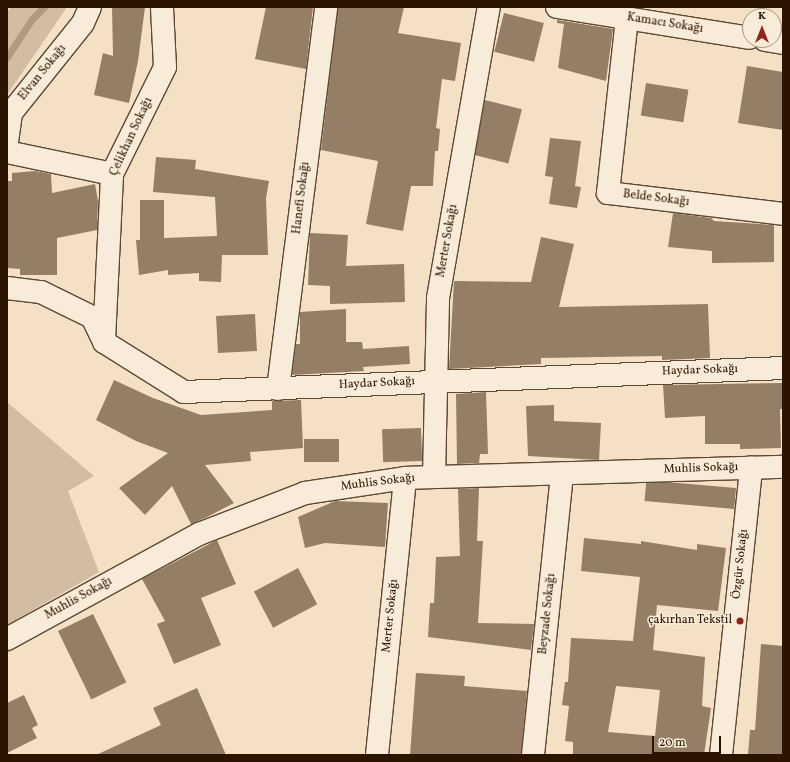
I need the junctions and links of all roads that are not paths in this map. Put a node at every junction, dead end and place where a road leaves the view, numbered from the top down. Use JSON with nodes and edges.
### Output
{"nodes":[{"id":1,"x":90,"y":7,"type":"edge"},
{"id":2,"x":162,"y":7,"type":"edge"},
{"id":3,"x":326,"y":7,"type":"edge"},
{"id":4,"x":489,"y":7,"type":"edge"},
{"id":5,"x":557,"y":7,"type":"edge"},
{"id":6,"x":627,"y":18,"type":"junction"},
{"id":7,"x":742,"y":37,"type":"edge"},
{"id":8,"x":7,"y":142,"type":"edge"},
{"id":9,"x":7,"y":152,"type":"edge"},
{"id":10,"x":112,"y":174,"type":"junction"},
{"id":11,"x":783,"y":214,"type":"edge"},
{"id":12,"x":7,"y":288,"type":"edge"},
{"id":13,"x":104,"y":342,"type":"junction"},
{"id":14,"x":783,"y":368,"type":"edge"},
{"id":15,"x":436,"y":381,"type":"junction"},
{"id":16,"x":278,"y":389,"type":"junction"},
{"id":17,"x":783,"y":467,"type":"edge"},
{"id":18,"x":751,"y":468,"type":"junction"},
{"id":19,"x":562,"y":473,"type":"junction"},
{"id":20,"x":434,"y":477,"type":"junction"},
{"id":21,"x":404,"y":478,"type":"junction"},
{"id":22,"x":7,"y":639,"type":"edge"},
{"id":23,"x":377,"y":755,"type":"edge"},
{"id":24,"x":533,"y":755,"type":"edge"},
{"id":25,"x":721,"y":755,"type":"edge"}],
"edges":[{"from":1,"to":8,"type":"street","name":"Elvan Sokağı"},
{"from":2,"to":10,"type":"street","name":"Çelikhan Sokağı"},
{"from":3,"to":16,"type":"street","name":"Hanefi Sokağı"},
{"from":4,"to":15,"type":"street","name":"Merter Sokağı"},
{"from":5,"to":6,"type":"street","name":"Kamacı Sokağı"},
{"from":6,"to":7,"type":"street","name":"Kamacı Sokağı"},
{"from":6,"to":11,"type":"street","name":"Belde Sokağı"},
{"from":9,"to":10,"type":"street"},
{"from":10,"to":13,"type":"street","name":"Çelikhan Sokağı"},
{"from":12,"to":13,"type":"street"},
{"from":13,"to":16,"type":"street","name":"Haydar Sokağı"},
{"from":14,"to":15,"type":"street","name":"Haydar Sokağı"},
{"from":15,"to":16,"type":"street","name":"Haydar Sokağı"},
{"from":15,"to":20,"type":"street","name":"Merter Sokağı"},
{"from":17,"to":18,"type":"street","name":"Muhlis Sokağı"},
{"from":18,"to":19,"type":"street","name":"Muhlis Sokağı"},
{"from":18,"to":25,"type":"street","name":"Özgür Sokağı"},
{"from":19,"to":20,"type":"street","name":"Muhlis Sokağı"},
{"from":19,"to":24,"type":"street","name":"Beyzade Sokağı"},
{"from":20,"to":21,"type":"street","name":"Muhlis Sokağı"},
{"from":21,"to":22,"type":"street","name":"Muhlis Sokağı"},
{"from":21,"to":23,"type":"street","name":"Merter Sokağı"}]}
